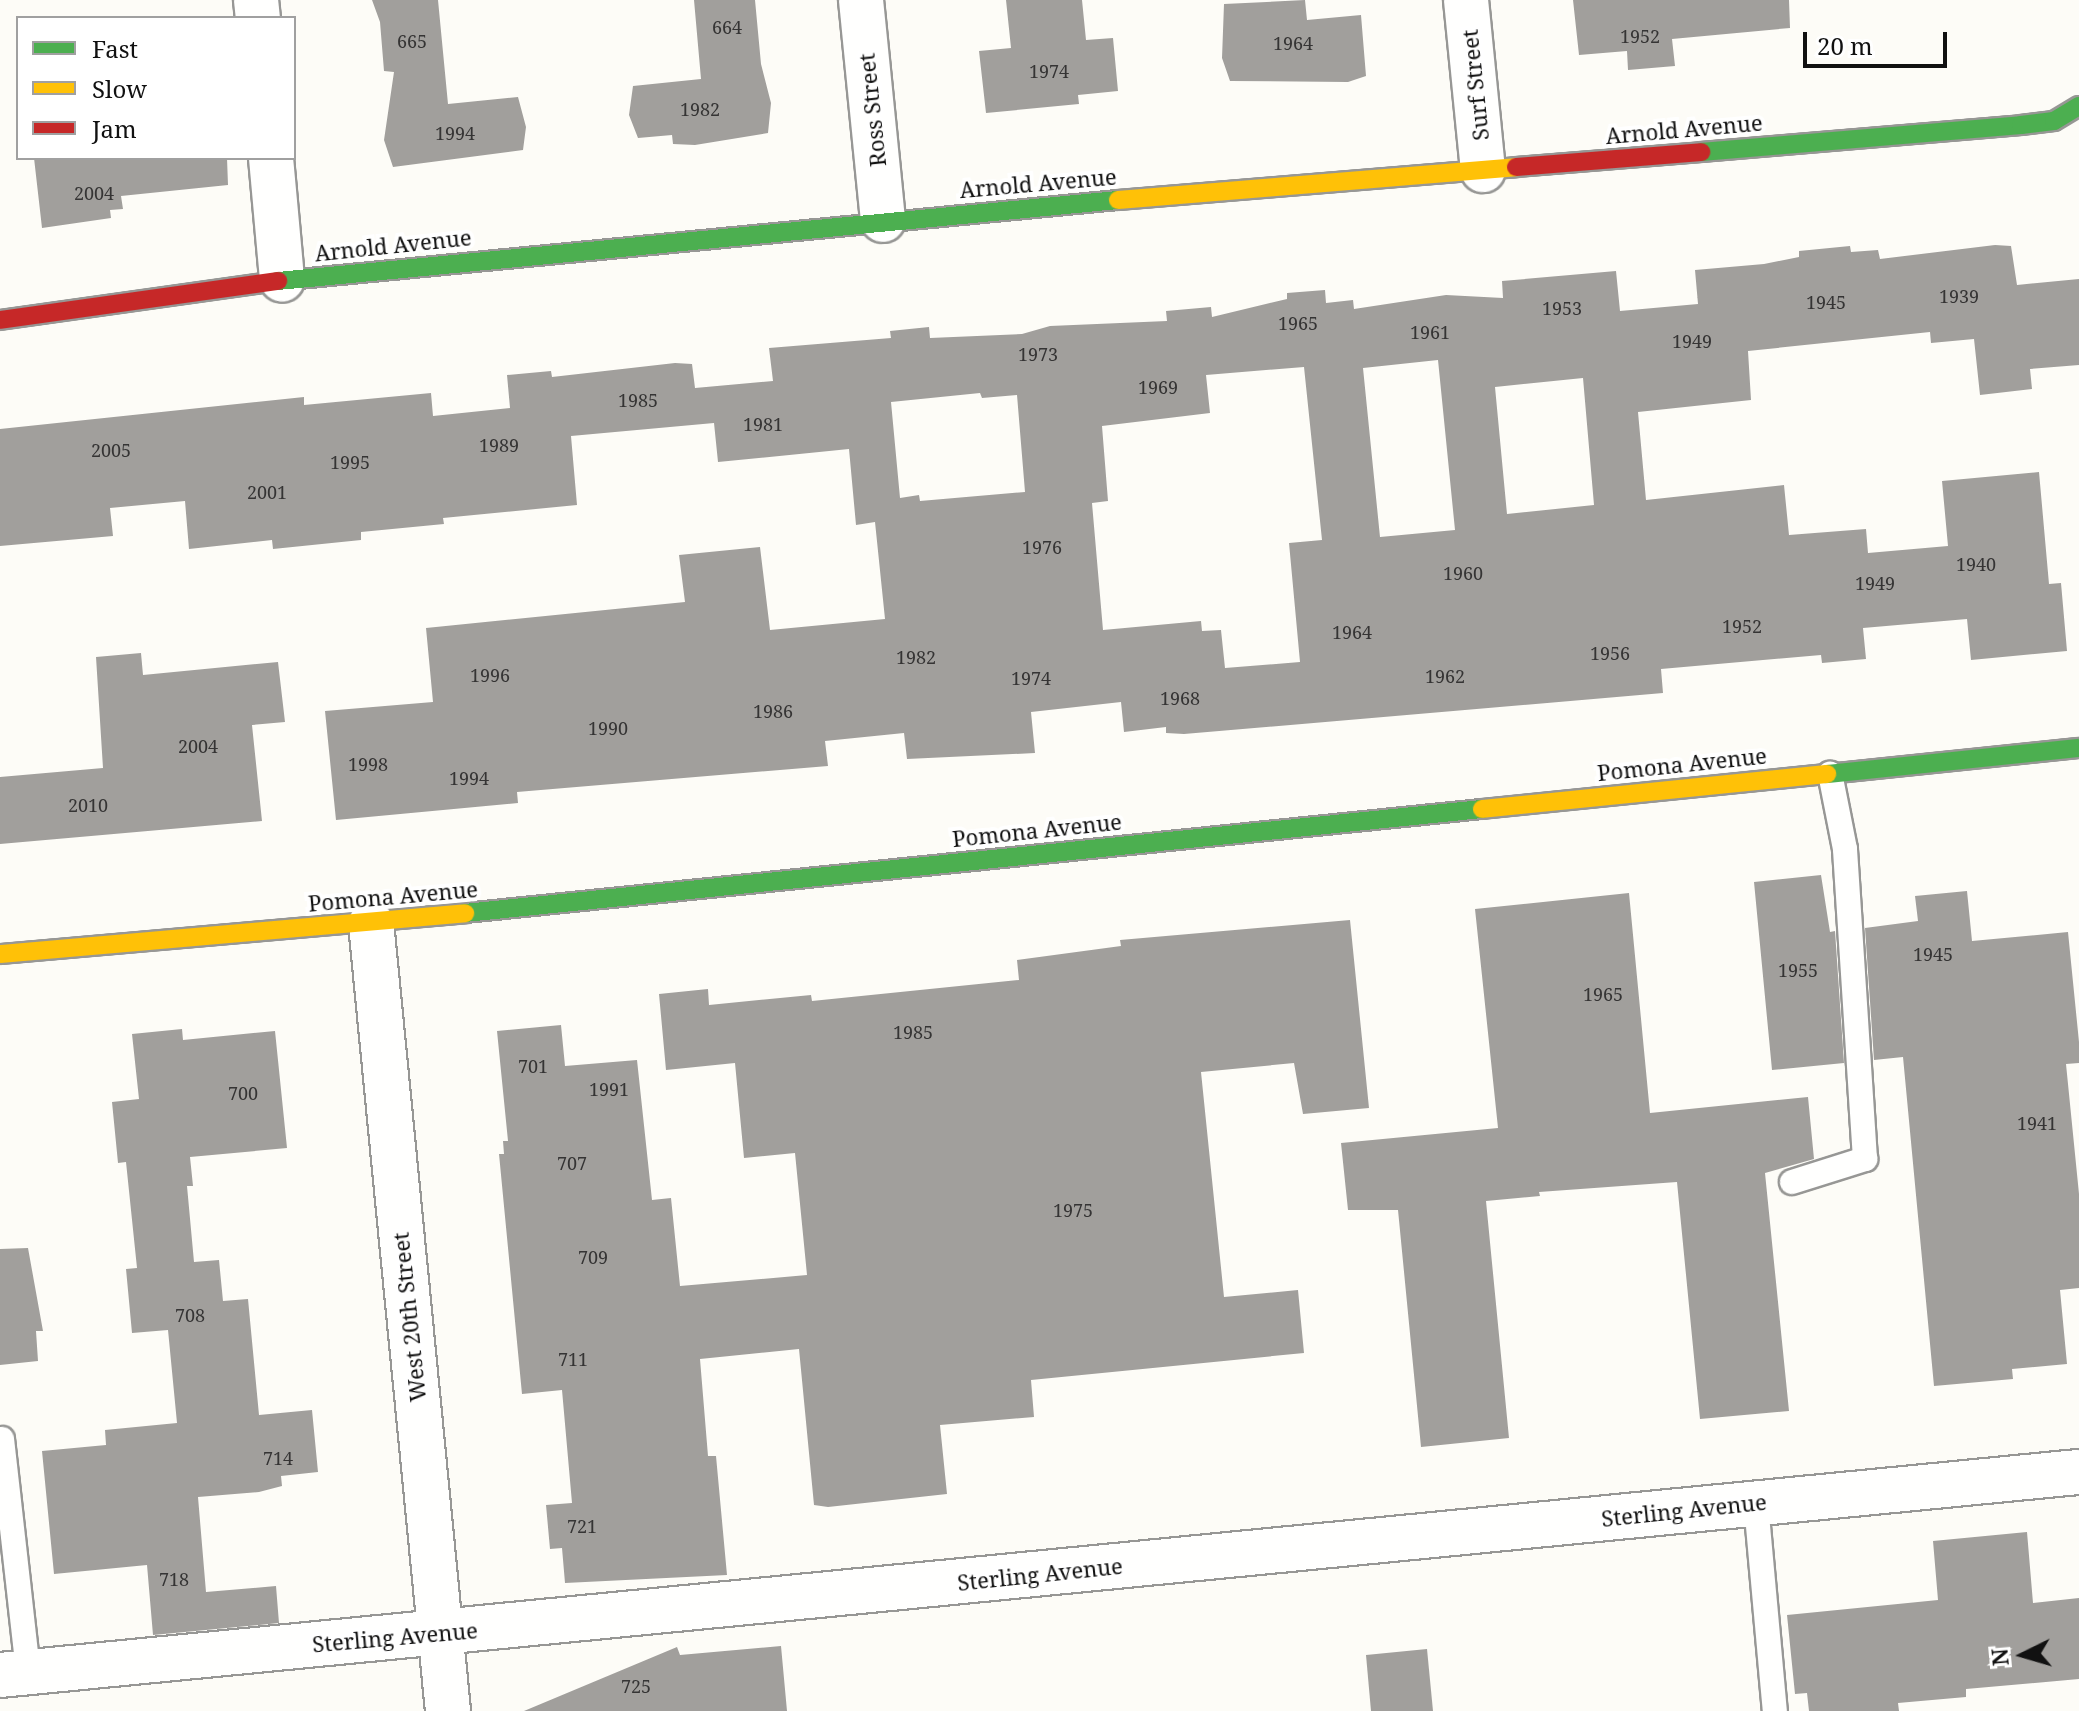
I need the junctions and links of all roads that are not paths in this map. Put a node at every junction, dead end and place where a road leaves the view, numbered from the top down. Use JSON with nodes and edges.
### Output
{"nodes":[{"id":1,"x":861,"y":0,"type":"edge"},
{"id":2,"x":1466,"y":0,"type":"edge"},
{"id":3,"x":2079,"y":106,"type":"edge"},
{"id":4,"x":271,"y":160,"type":"edge"},
{"id":5,"x":1483,"y":170,"type":"junction"},
{"id":6,"x":883,"y":220,"type":"junction"},
{"id":7,"x":282,"y":280,"type":"junction"},
{"id":8,"x":0,"y":320,"type":"edge"},
{"id":9,"x":2079,"y":748,"type":"edge"},
{"id":10,"x":1830,"y":773,"type":"junction"},
{"id":11,"x":371,"y":923,"type":"junction"},
{"id":12,"x":0,"y":954,"type":"edge"},
{"id":13,"x":1792,"y":1182,"type":"dead end"},
{"id":14,"x":2,"y":1439,"type":"dead end"},
{"id":15,"x":2079,"y":1472,"type":"edge"},
{"id":16,"x":1756,"y":1504,"type":"junction"},
{"id":17,"x":440,"y":1633,"type":"junction"},
{"id":18,"x":14,"y":1674,"type":"edge"},
{"id":19,"x":448,"y":1711,"type":"edge"},
{"id":20,"x":1775,"y":1711,"type":"edge"}],
"edges":[{"from":1,"to":6,"type":"street","name":"Ross Street"},
{"from":2,"to":5,"type":"street","name":"Surf Street"},
{"from":3,"to":5,"type":"street","name":"Arnold Avenue"},
{"from":4,"to":7,"type":"street"},
{"from":5,"to":6,"type":"street","name":"Arnold Avenue"},
{"from":6,"to":7,"type":"street","name":"Arnold Avenue"},
{"from":7,"to":8,"type":"street","name":"Arnold Avenue"},
{"from":9,"to":10,"type":"street","name":"Pomona Avenue"},
{"from":10,"to":11,"type":"street","name":"Pomona Avenue"},
{"from":10,"to":13,"type":"lane"},
{"from":11,"to":12,"type":"street","name":"Pomona Avenue"},
{"from":11,"to":17,"type":"street","name":"West 20th Street"},
{"from":14,"to":18,"type":"lane"},
{"from":15,"to":16,"type":"street","name":"Sterling Avenue"},
{"from":16,"to":17,"type":"street","name":"Sterling Avenue"},
{"from":16,"to":20,"type":"lane"},
{"from":17,"to":18,"type":"street","name":"Sterling Avenue"},
{"from":17,"to":19,"type":"street","name":"West 20th Street"}]}
